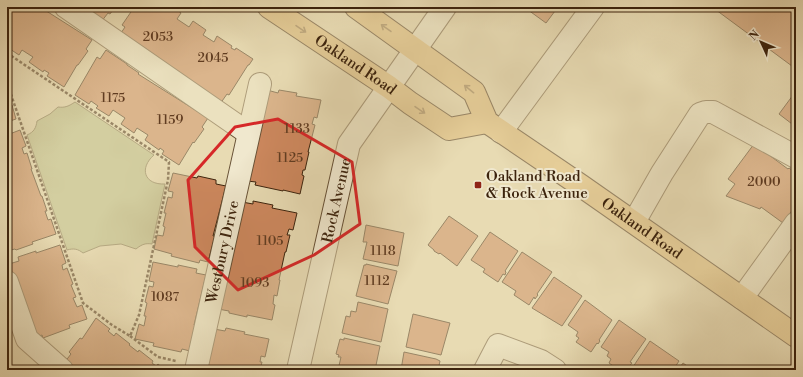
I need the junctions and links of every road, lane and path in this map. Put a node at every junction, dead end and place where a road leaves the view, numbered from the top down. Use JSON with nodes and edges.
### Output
{"nodes":[{"id":1,"x":66,"y":7,"type":"edge"},
{"id":2,"x":269,"y":7,"type":"edge"},
{"id":3,"x":356,"y":7,"type":"edge"},
{"id":4,"x":445,"y":7,"type":"edge"},
{"id":5,"x":593,"y":7,"type":"edge"},
{"id":6,"x":415,"y":49,"type":"junction"},
{"id":7,"x":7,"y":53,"type":"edge"},
{"id":8,"x":7,"y":83,"type":"edge"},
{"id":9,"x":260,"y":84,"type":"dead end"},
{"id":10,"x":389,"y":87,"type":"junction"},
{"id":11,"x":494,"y":127,"type":"junction"},
{"id":12,"x":248,"y":133,"type":"junction"},
{"id":13,"x":796,"y":157,"type":"edge"},
{"id":14,"x":634,"y":222,"type":"junction"},
{"id":15,"x":796,"y":223,"type":"edge"},
{"id":16,"x":7,"y":282,"type":"edge"},
{"id":17,"x":742,"y":298,"type":"junction"},
{"id":18,"x":130,"y":336,"type":"junction"},
{"id":19,"x":796,"y":336,"type":"edge"},
{"id":20,"x":196,"y":368,"type":"edge"},
{"id":21,"x":62,"y":370,"type":"edge"},
{"id":22,"x":298,"y":370,"type":"edge"},
{"id":23,"x":485,"y":370,"type":"edge"},
{"id":24,"x":555,"y":370,"type":"edge"}],
"edges":[{"from":1,"to":12,"type":"street"},
{"from":2,"to":10,"type":"main road","name":"Oakland Road","one_way":true},
{"from":6,"to":3,"type":"main road","one_way":true},
{"from":4,"to":6,"type":"street","name":"Rock Avenue"},
{"from":5,"to":11,"type":"street"},
{"from":6,"to":10,"type":"street","name":"Rock Avenue"},
{"from":11,"to":6,"type":"main road","one_way":true},
{"from":7,"to":18,"type":"path"},
{"from":8,"to":18,"type":"path"},
{"from":9,"to":12,"type":"street","name":"Westbury Drive"},
{"from":10,"to":11,"type":"main road","name":"Oakland Road","one_way":true},
{"from":10,"to":22,"type":"street","name":"Rock Avenue"},
{"from":11,"to":14,"type":"main road","name":"Oakland Road"},
{"from":12,"to":20,"type":"street","name":"Westbury Drive"},
{"from":13,"to":14,"type":"street"},
{"from":14,"to":17,"type":"main road","name":"Oakland Road"},
{"from":15,"to":17,"type":"street"},
{"from":16,"to":21,"type":"street"},
{"from":17,"to":19,"type":"main road","name":"Oakland Road"},
{"from":18,"to":20,"type":"path"},
{"from":23,"to":24,"type":"street"}]}
